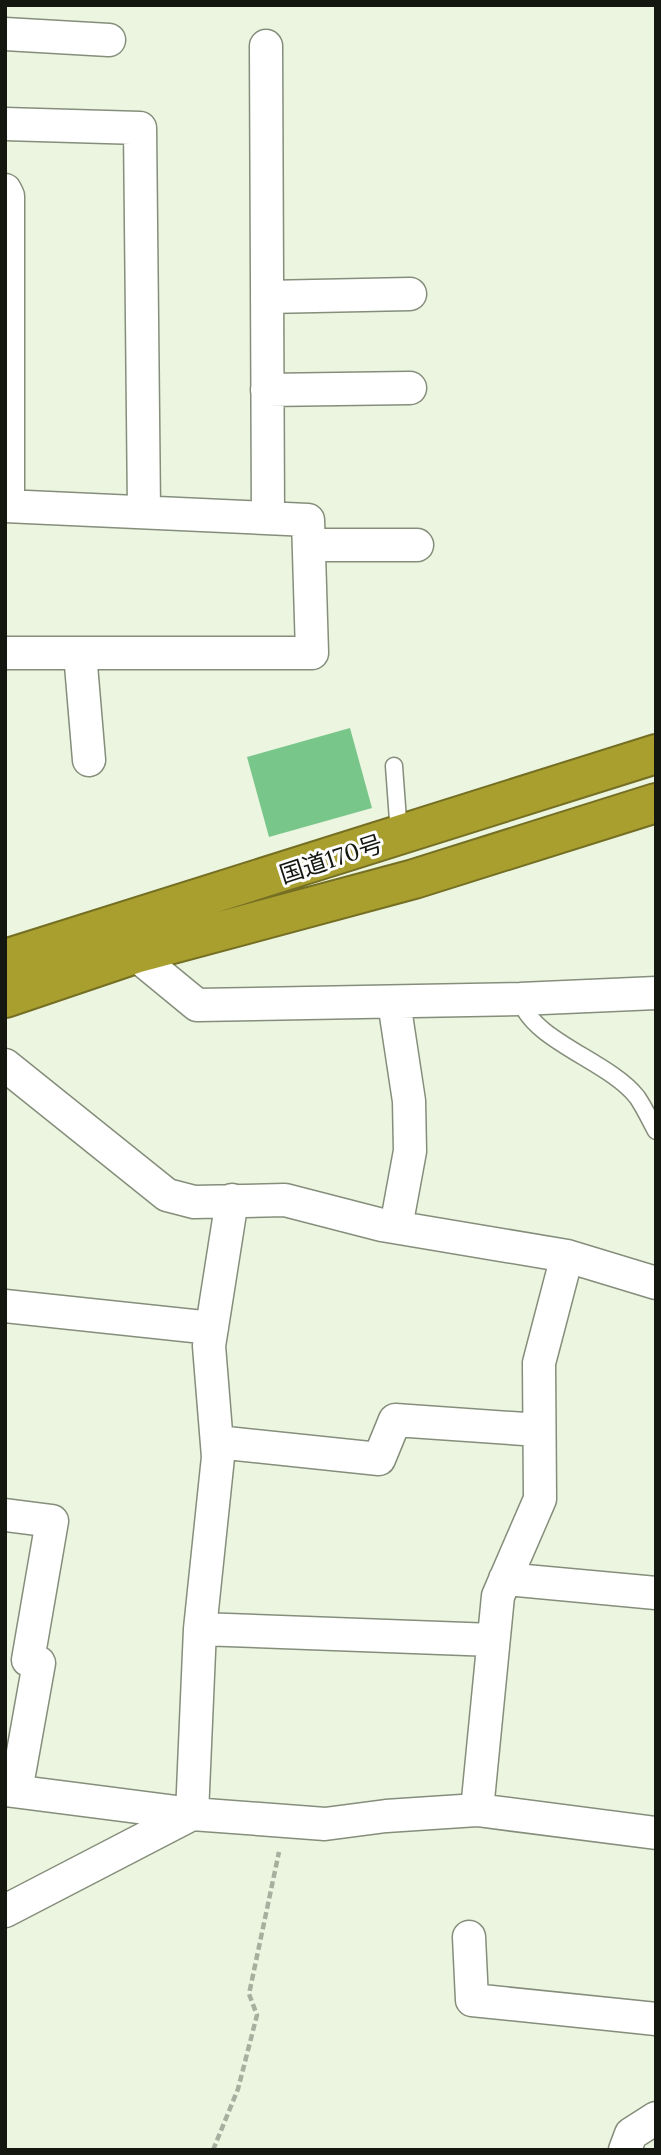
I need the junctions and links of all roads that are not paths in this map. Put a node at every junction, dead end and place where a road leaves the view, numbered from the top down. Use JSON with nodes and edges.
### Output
{"nodes":[{"id":1,"x":5,"y":34,"type":"edge"},
{"id":2,"x":110,"y":40,"type":"dead end"},
{"id":3,"x":266,"y":46,"type":"dead end"},
{"id":4,"x":5,"y":124,"type":"edge"},
{"id":5,"x":5,"y":190,"type":"edge"},
{"id":6,"x":410,"y":294,"type":"dead end"},
{"id":7,"x":267,"y":297,"type":"junction"},
{"id":8,"x":410,"y":388,"type":"dead end"},
{"id":9,"x":267,"y":390,"type":"junction"},
{"id":10,"x":7,"y":506,"type":"edge"},
{"id":11,"x":144,"y":510,"type":"junction"},
{"id":12,"x":268,"y":517,"type":"junction"},
{"id":13,"x":310,"y":545,"type":"junction"},
{"id":14,"x":417,"y":545,"type":"dead end"},
{"id":15,"x":5,"y":653,"type":"edge"},
{"id":16,"x":80,"y":653,"type":"junction"},
{"id":17,"x":656,"y":754,"type":"edge"},
{"id":18,"x":89,"y":760,"type":"dead end"},
{"id":19,"x":394,"y":766,"type":"dead end"},
{"id":20,"x":656,"y":803,"type":"edge"},
{"id":21,"x":399,"y":837,"type":"junction"},
{"id":22,"x":135,"y":954,"type":"junction"},
{"id":23,"x":5,"y":960,"type":"edge"},
{"id":24,"x":656,"y":993,"type":"edge"},
{"id":25,"x":5,"y":998,"type":"edge"},
{"id":26,"x":520,"y":999,"type":"junction"},
{"id":27,"x":394,"y":1002,"type":"junction"},
{"id":28,"x":5,"y":1065,"type":"edge"},
{"id":29,"x":656,"y":1131,"type":"edge"},
{"id":30,"x":232,"y":1200,"type":"junction"},
{"id":31,"x":396,"y":1227,"type":"junction"},
{"id":32,"x":567,"y":1256,"type":"junction"},
{"id":33,"x":656,"y":1283,"type":"edge"},
{"id":34,"x":5,"y":1306,"type":"edge"},
{"id":35,"x":212,"y":1328,"type":"junction"},
{"id":36,"x":539,"y":1430,"type":"junction"},
{"id":37,"x":217,"y":1442,"type":"junction"},
{"id":38,"x":5,"y":1515,"type":"edge"},
{"id":39,"x":505,"y":1579,"type":"junction"},
{"id":40,"x":656,"y":1593,"type":"edge"},
{"id":41,"x":200,"y":1629,"type":"junction"},
{"id":42,"x":493,"y":1640,"type":"junction"},
{"id":43,"x":11,"y":1791,"type":"edge"},
{"id":44,"x":477,"y":1810,"type":"junction"},
{"id":45,"x":192,"y":1814,"type":"junction"},
{"id":46,"x":656,"y":1833,"type":"edge"},
{"id":47,"x":5,"y":1911,"type":"edge"},
{"id":48,"x":469,"y":1937,"type":"dead end"},
{"id":49,"x":656,"y":2019,"type":"edge"},
{"id":50,"x":656,"y":2118,"type":"edge"},
{"id":51,"x":625,"y":2150,"type":"edge"}],
"edges":[{"from":1,"to":2,"type":"street"},
{"from":3,"to":7,"type":"street"},
{"from":4,"to":11,"type":"street"},
{"from":5,"to":10,"type":"street"},
{"from":6,"to":7,"type":"street"},
{"from":7,"to":9,"type":"street"},
{"from":8,"to":9,"type":"street"},
{"from":9,"to":12,"type":"street"},
{"from":10,"to":11,"type":"street"},
{"from":11,"to":12,"type":"street"},
{"from":12,"to":13,"type":"street"},
{"from":13,"to":14,"type":"street"},
{"from":13,"to":16,"type":"street"},
{"from":15,"to":16,"type":"street"},
{"from":16,"to":18,"type":"street"},
{"from":17,"to":21,"type":"highway","name":"国道170号"},
{"from":19,"to":21,"type":"lane"},
{"from":20,"to":22,"type":"highway","name":"国道170号"},
{"from":21,"to":23,"type":"highway","name":"国道170号"},
{"from":22,"to":25,"type":"highway","name":"国道170号"},
{"from":22,"to":27,"type":"street"},
{"from":24,"to":26,"type":"street"},
{"from":26,"to":27,"type":"street"},
{"from":26,"to":29,"type":"lane"},
{"from":27,"to":31,"type":"street"},
{"from":28,"to":30,"type":"street"},
{"from":30,"to":31,"type":"street"},
{"from":30,"to":35,"type":"street"},
{"from":31,"to":32,"type":"street"},
{"from":32,"to":33,"type":"street"},
{"from":32,"to":36,"type":"street"},
{"from":34,"to":35,"type":"street"},
{"from":35,"to":37,"type":"street"},
{"from":36,"to":37,"type":"street"},
{"from":36,"to":39,"type":"street"},
{"from":37,"to":41,"type":"street"},
{"from":38,"to":43,"type":"street"},
{"from":39,"to":40,"type":"street"},
{"from":39,"to":42,"type":"street"},
{"from":41,"to":42,"type":"street"},
{"from":41,"to":45,"type":"street"},
{"from":42,"to":44,"type":"street"},
{"from":43,"to":45,"type":"street"},
{"from":44,"to":45,"type":"street"},
{"from":44,"to":46,"type":"street"},
{"from":45,"to":47,"type":"street"},
{"from":48,"to":49,"type":"street"},
{"from":50,"to":51,"type":"street"}]}
